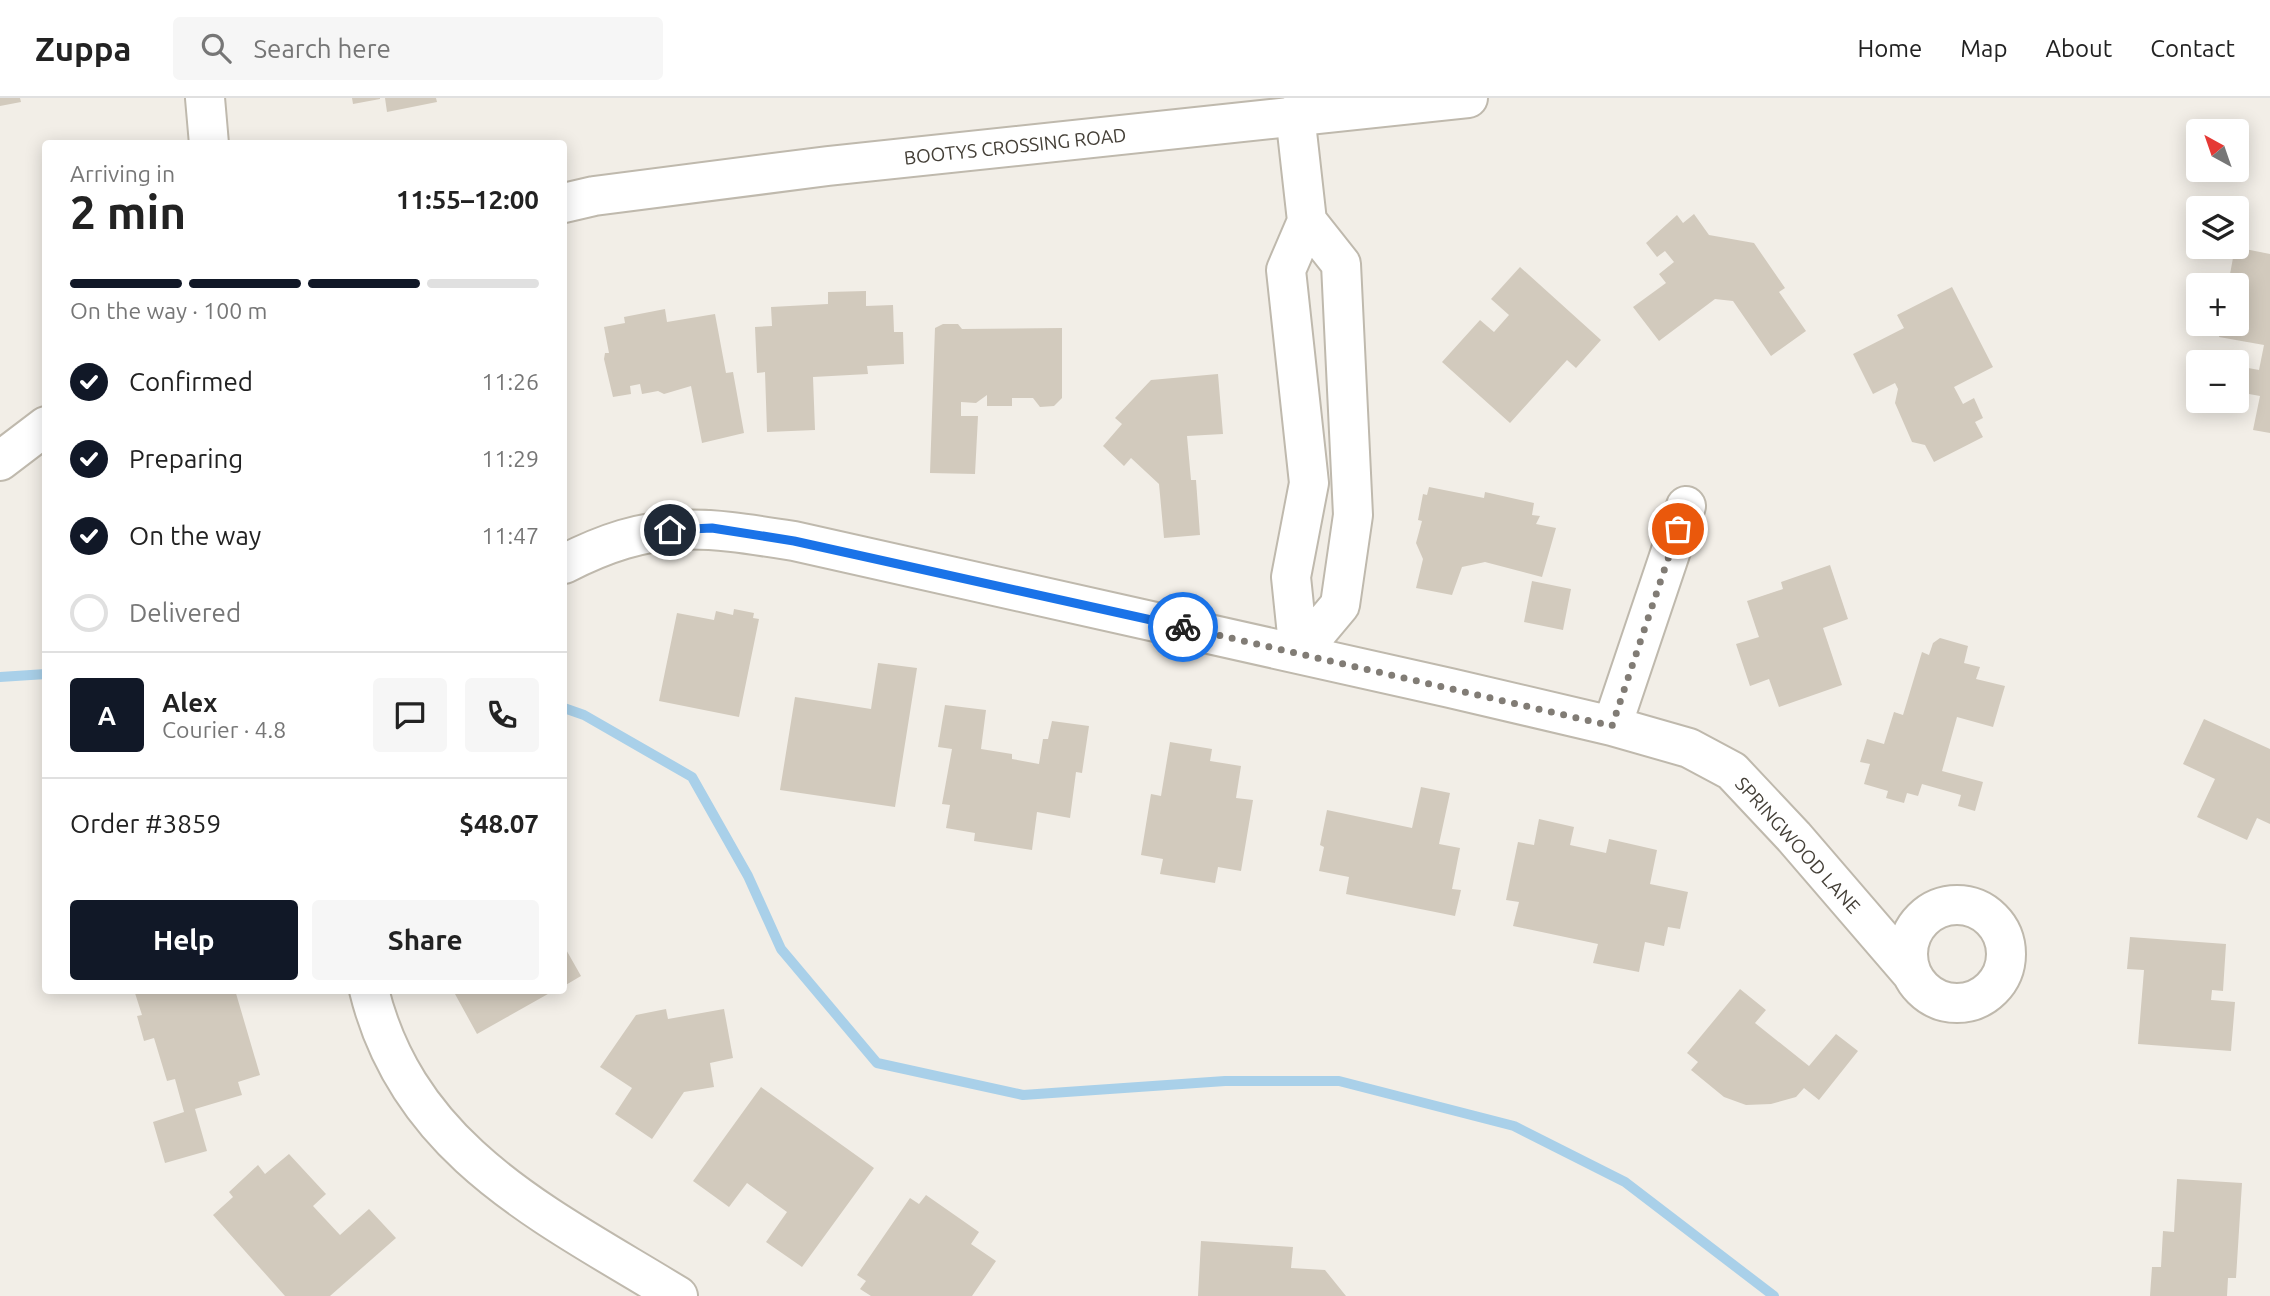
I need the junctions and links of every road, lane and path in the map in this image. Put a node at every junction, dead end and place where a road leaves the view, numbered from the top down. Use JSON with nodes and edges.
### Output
{"nodes":[{"id":1,"x":205,"y":98,"type":"edge"},
{"id":2,"x":1468,"y":98,"type":"edge"},
{"id":3,"x":1295,"y":114,"type":"junction"},
{"id":4,"x":209,"y":140,"type":"edge"},
{"id":5,"x":567,"y":202,"type":"edge"},
{"id":6,"x":1307,"y":221,"type":"junction"},
{"id":7,"x":42,"y":429,"type":"edge"},
{"id":8,"x":0,"y":461,"type":"edge"},
{"id":9,"x":1686,"y":506,"type":"dead end"},
{"id":10,"x":567,"y":562,"type":"edge"},
{"id":11,"x":1299,"y":653,"type":"junction"},
{"id":12,"x":1612,"y":726,"type":"junction"},
{"id":13,"x":1912,"y":974,"type":"dead end"},
{"id":14,"x":370,"y":994,"type":"edge"},
{"id":15,"x":678,"y":1296,"type":"edge"}],
"edges":[{"from":1,"to":4,"type":"street"},
{"from":2,"to":3,"type":"street","name":"BOOTYS CROSSING ROAD"},
{"from":3,"to":5,"type":"street","name":"BOOTYS CROSSING ROAD"},
{"from":3,"to":6,"type":"street"},
{"from":6,"to":11,"type":"street"},
{"from":6,"to":11,"type":"street"},
{"from":7,"to":8,"type":"street"},
{"from":9,"to":12,"type":"street"},
{"from":10,"to":11,"type":"street","name":"SPRINGWOOD LANE"},
{"from":11,"to":12,"type":"street","name":"SPRINGWOOD LANE"},
{"from":12,"to":13,"type":"street","name":"SPRINGWOOD LANE"},
{"from":14,"to":15,"type":"street"}]}
